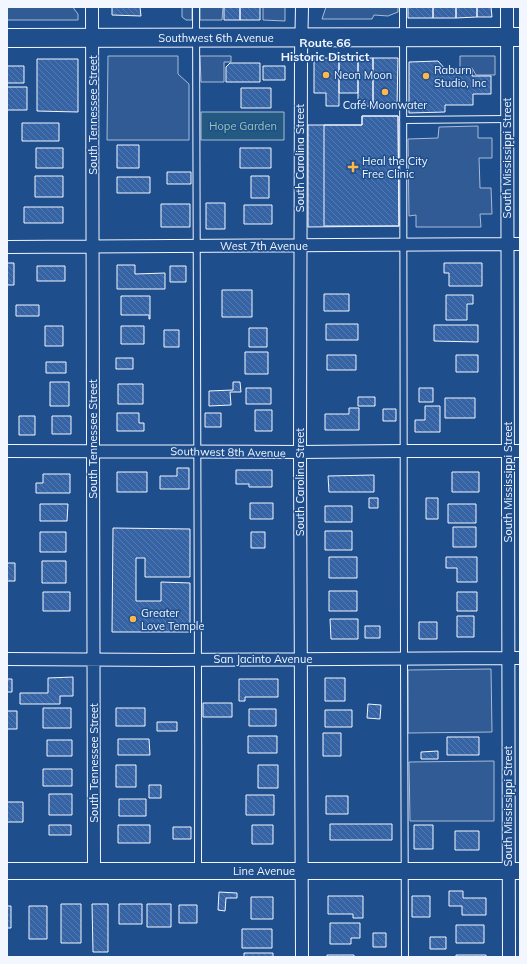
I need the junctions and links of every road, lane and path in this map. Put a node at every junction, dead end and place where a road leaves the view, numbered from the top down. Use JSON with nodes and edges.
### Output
{"nodes":[{"id":1,"x":92,"y":7,"type":"edge"},
{"id":2,"x":196,"y":7,"type":"edge"},
{"id":3,"x":302,"y":7,"type":"edge"},
{"id":4,"x":403,"y":7,"type":"edge"},
{"id":5,"x":507,"y":7,"type":"edge"},
{"id":6,"x":513,"y":37,"type":"edge"},
{"id":7,"x":7,"y":38,"type":"edge"},
{"id":8,"x":92,"y":38,"type":"junction"},
{"id":9,"x":196,"y":38,"type":"junction"},
{"id":10,"x":301,"y":38,"type":"junction"},
{"id":11,"x":403,"y":38,"type":"junction"},
{"id":12,"x":507,"y":119,"type":"junction"},
{"id":13,"x":403,"y":120,"type":"junction"},
{"id":14,"x":403,"y":244,"type":"junction"},
{"id":15,"x":507,"y":244,"type":"junction"},
{"id":16,"x":520,"y":244,"type":"edge"},
{"id":17,"x":93,"y":246,"type":"junction"},
{"id":18,"x":196,"y":246,"type":"junction"},
{"id":19,"x":300,"y":246,"type":"junction"},
{"id":20,"x":7,"y":247,"type":"edge"},
{"id":21,"x":7,"y":451,"type":"edge"},
{"id":22,"x":93,"y":451,"type":"junction"},
{"id":23,"x":197,"y":451,"type":"junction"},
{"id":24,"x":404,"y":451,"type":"junction"},
{"id":25,"x":507,"y":451,"type":"junction"},
{"id":26,"x":520,"y":451,"type":"edge"},
{"id":27,"x":300,"y":452,"type":"junction"},
{"id":28,"x":301,"y":658,"type":"junction"},
{"id":29,"x":404,"y":658,"type":"junction"},
{"id":30,"x":514,"y":658,"type":"edge"},
{"id":31,"x":7,"y":659,"type":"edge"},
{"id":32,"x":94,"y":659,"type":"junction"},
{"id":33,"x":199,"y":659,"type":"junction"},
{"id":34,"x":7,"y":871,"type":"edge"},
{"id":35,"x":94,"y":871,"type":"junction"},
{"id":36,"x":198,"y":871,"type":"junction"},
{"id":37,"x":302,"y":871,"type":"junction"},
{"id":38,"x":405,"y":871,"type":"junction"},
{"id":39,"x":514,"y":871,"type":"edge"},
{"id":40,"x":302,"y":957,"type":"edge"},
{"id":41,"x":405,"y":957,"type":"edge"},
{"id":42,"x":508,"y":957,"type":"edge"}],
"edges":[{"from":1,"to":8,"type":"street","name":"South Tennessee Street"},
{"from":2,"to":9,"type":"lane"},
{"from":3,"to":10,"type":"street","name":"South Carolina Street"},
{"from":4,"to":11,"type":"lane"},
{"from":5,"to":6,"type":"street","name":"South Mississippi Street"},
{"from":6,"to":11,"type":"main road","name":"Southwest 6th Avenue"},
{"from":6,"to":12,"type":"street","name":"South Mississippi Street"},
{"from":7,"to":8,"type":"main road","name":"Southwest 6th Avenue"},
{"from":8,"to":9,"type":"main road","name":"Southwest 6th Avenue"},
{"from":8,"to":17,"type":"street","name":"South Tennessee Street"},
{"from":9,"to":10,"type":"main road","name":"Southwest 6th Avenue"},
{"from":9,"to":18,"type":"lane"},
{"from":10,"to":11,"type":"main road","name":"Southwest 6th Avenue"},
{"from":10,"to":19,"type":"street","name":"South Carolina Street"},
{"from":11,"to":13,"type":"lane"},
{"from":12,"to":13,"type":"lane"},
{"from":12,"to":15,"type":"street","name":"South Mississippi Street"},
{"from":13,"to":14,"type":"lane"},
{"from":14,"to":15,"type":"street","name":"West 7th Avenue"},
{"from":14,"to":19,"type":"street","name":"West 7th Avenue"},
{"from":14,"to":24,"type":"lane"},
{"from":15,"to":16,"type":"street","name":"West 7th Avenue"},
{"from":15,"to":25,"type":"street","name":"South Mississippi Street"},
{"from":17,"to":18,"type":"street","name":"West 7th Avenue"},
{"from":17,"to":20,"type":"street","name":"West 7th Avenue"},
{"from":17,"to":22,"type":"street","name":"South Tennessee Street"},
{"from":18,"to":19,"type":"street","name":"West 7th Avenue"},
{"from":18,"to":23,"type":"lane"},
{"from":19,"to":27,"type":"street","name":"South Carolina Street"},
{"from":21,"to":22,"type":"street","name":"Southwest 8th Avenue"},
{"from":22,"to":23,"type":"street","name":"Southwest 8th Avenue"},
{"from":22,"to":32,"type":"street","name":"South Tennessee Street"},
{"from":23,"to":27,"type":"street","name":"Southwest 8th Avenue"},
{"from":23,"to":33,"type":"lane"},
{"from":24,"to":25,"type":"street","name":"Southwest 8th Avenue"},
{"from":24,"to":27,"type":"street","name":"Southwest 8th Avenue"},
{"from":24,"to":29,"type":"lane"},
{"from":25,"to":26,"type":"street","name":"Southwest 8th Avenue"},
{"from":25,"to":30,"type":"street","name":"South Mississippi Street"},
{"from":27,"to":28,"type":"street","name":"South Carolina Street"},
{"from":28,"to":29,"type":"street","name":"San Jacinto Avenue"},
{"from":28,"to":33,"type":"street","name":"San Jacinto Avenue"},
{"from":28,"to":37,"type":"street","name":"South Carolina Street"},
{"from":29,"to":30,"type":"street","name":"San Jacinto Avenue"},
{"from":29,"to":38,"type":"lane"},
{"from":30,"to":39,"type":"street","name":"South Mississippi Street"},
{"from":31,"to":32,"type":"street","name":"San Jacinto Avenue"},
{"from":32,"to":33,"type":"street","name":"San Jacinto Avenue"},
{"from":32,"to":35,"type":"street","name":"South Tennessee Street"},
{"from":33,"to":36,"type":"lane"},
{"from":34,"to":35,"type":"main road","name":"Line Avenue"},
{"from":35,"to":36,"type":"main road","name":"Line Avenue"},
{"from":36,"to":37,"type":"main road","name":"Line Avenue"},
{"from":37,"to":38,"type":"main road","name":"Line Avenue"},
{"from":37,"to":40,"type":"street","name":"South Carolina Street"},
{"from":38,"to":39,"type":"main road","name":"Line Avenue"},
{"from":38,"to":41,"type":"lane"},
{"from":39,"to":42,"type":"street","name":"South Mississippi Street"}]}
